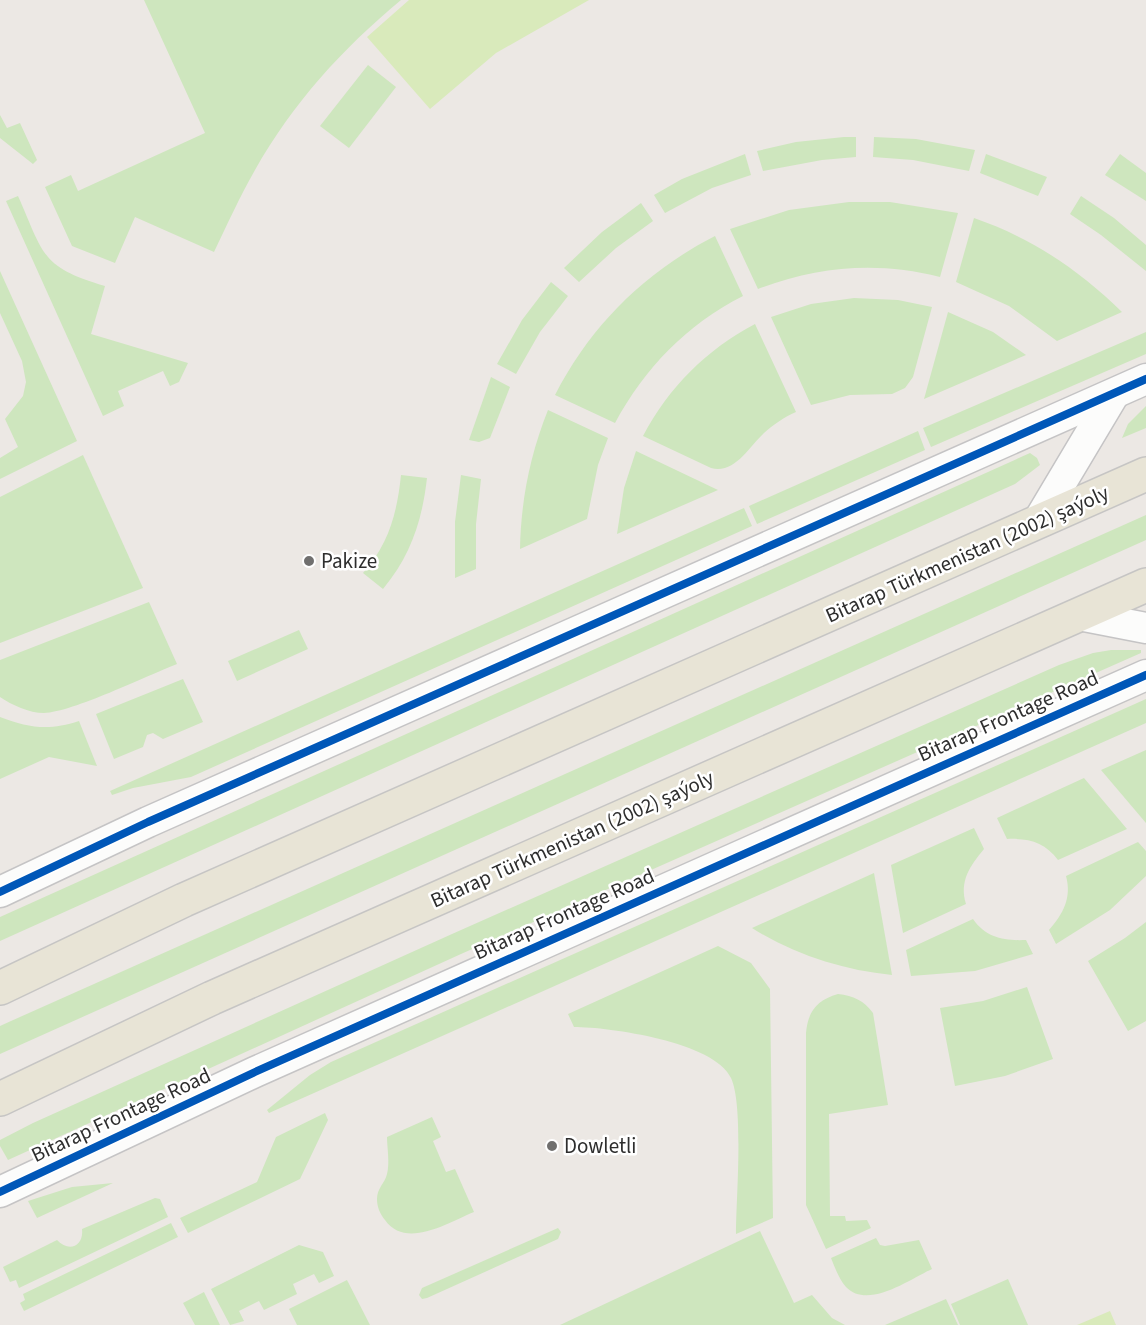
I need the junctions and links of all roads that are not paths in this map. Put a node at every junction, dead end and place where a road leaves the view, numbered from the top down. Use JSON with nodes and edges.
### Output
{"nodes":[{"id":1,"x":1146,"y":379,"type":"edge"},
{"id":2,"x":1114,"y":394,"type":"junction"},
{"id":3,"x":1146,"y":474,"type":"edge"},
{"id":4,"x":1037,"y":523,"type":"junction"},
{"id":5,"x":1146,"y":585,"type":"edge"},
{"id":6,"x":1079,"y":615,"type":"junction"},
{"id":7,"x":1146,"y":628,"type":"edge"},
{"id":8,"x":1146,"y":675,"type":"edge"},
{"id":9,"x":0,"y":892,"type":"edge"},
{"id":10,"x":0,"y":988,"type":"edge"},
{"id":11,"x":0,"y":1099,"type":"edge"},
{"id":12,"x":0,"y":1192,"type":"edge"}],
"edges":[{"from":1,"to":2,"type":"street"},
{"from":2,"to":4,"type":"street"},
{"from":2,"to":9,"type":"street"},
{"from":3,"to":4,"type":"main road","name":"Bitarap Türkmenistan (2002) şaýoly"},
{"from":4,"to":10,"type":"main road","name":"Bitarap Türkmenistan (2002) şaýoly"},
{"from":5,"to":6,"type":"main road","name":"Bitarap Türkmenistan (2002) şaýoly"},
{"from":6,"to":7,"type":"street"},
{"from":6,"to":11,"type":"main road","name":"Bitarap Türkmenistan (2002) şaýoly"},
{"from":8,"to":12,"type":"street","name":"Bitarap Frontage Road"}]}
